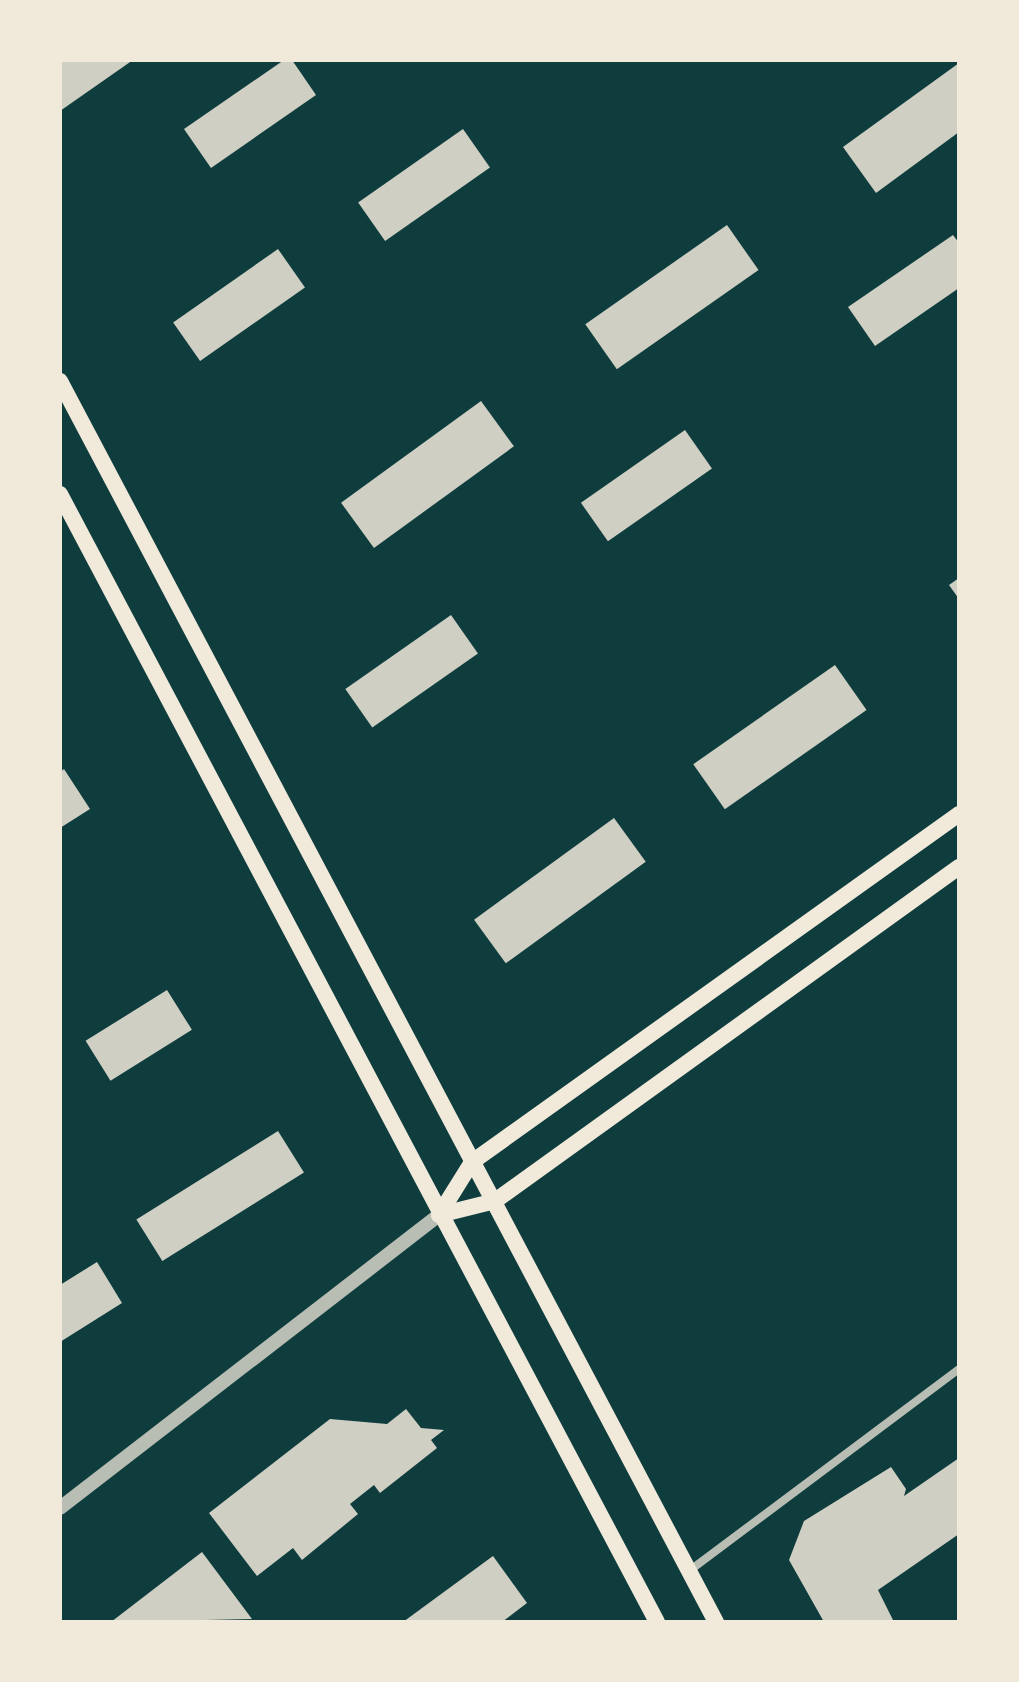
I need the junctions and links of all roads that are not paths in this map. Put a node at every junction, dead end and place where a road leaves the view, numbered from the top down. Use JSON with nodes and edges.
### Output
{"nodes":[{"id":1,"x":60,"y":381,"type":"edge"},
{"id":2,"x":60,"y":494,"type":"edge"},
{"id":3,"x":959,"y":814,"type":"edge"},
{"id":4,"x":959,"y":867,"type":"edge"},
{"id":5,"x":472,"y":1162,"type":"junction"},
{"id":6,"x":495,"y":1201,"type":"junction"},
{"id":7,"x":439,"y":1215,"type":"junction"},
{"id":8,"x":959,"y":1369,"type":"edge"},
{"id":9,"x":60,"y":1508,"type":"edge"},
{"id":10,"x":689,"y":1571,"type":"junction"},
{"id":11,"x":657,"y":1622,"type":"edge"},
{"id":12,"x":716,"y":1622,"type":"edge"}],
"edges":[{"from":1,"to":5,"type":"main road"},
{"from":2,"to":7,"type":"main road"},
{"from":3,"to":5,"type":"main road"},
{"from":4,"to":6,"type":"main road"},
{"from":5,"to":6,"type":"main road"},
{"from":5,"to":7,"type":"main road"},
{"from":6,"to":7,"type":"main road"},
{"from":6,"to":10,"type":"main road"},
{"from":7,"to":9,"type":"street"},
{"from":7,"to":11,"type":"main road"},
{"from":8,"to":10,"type":"street"},
{"from":10,"to":12,"type":"main road"}]}
